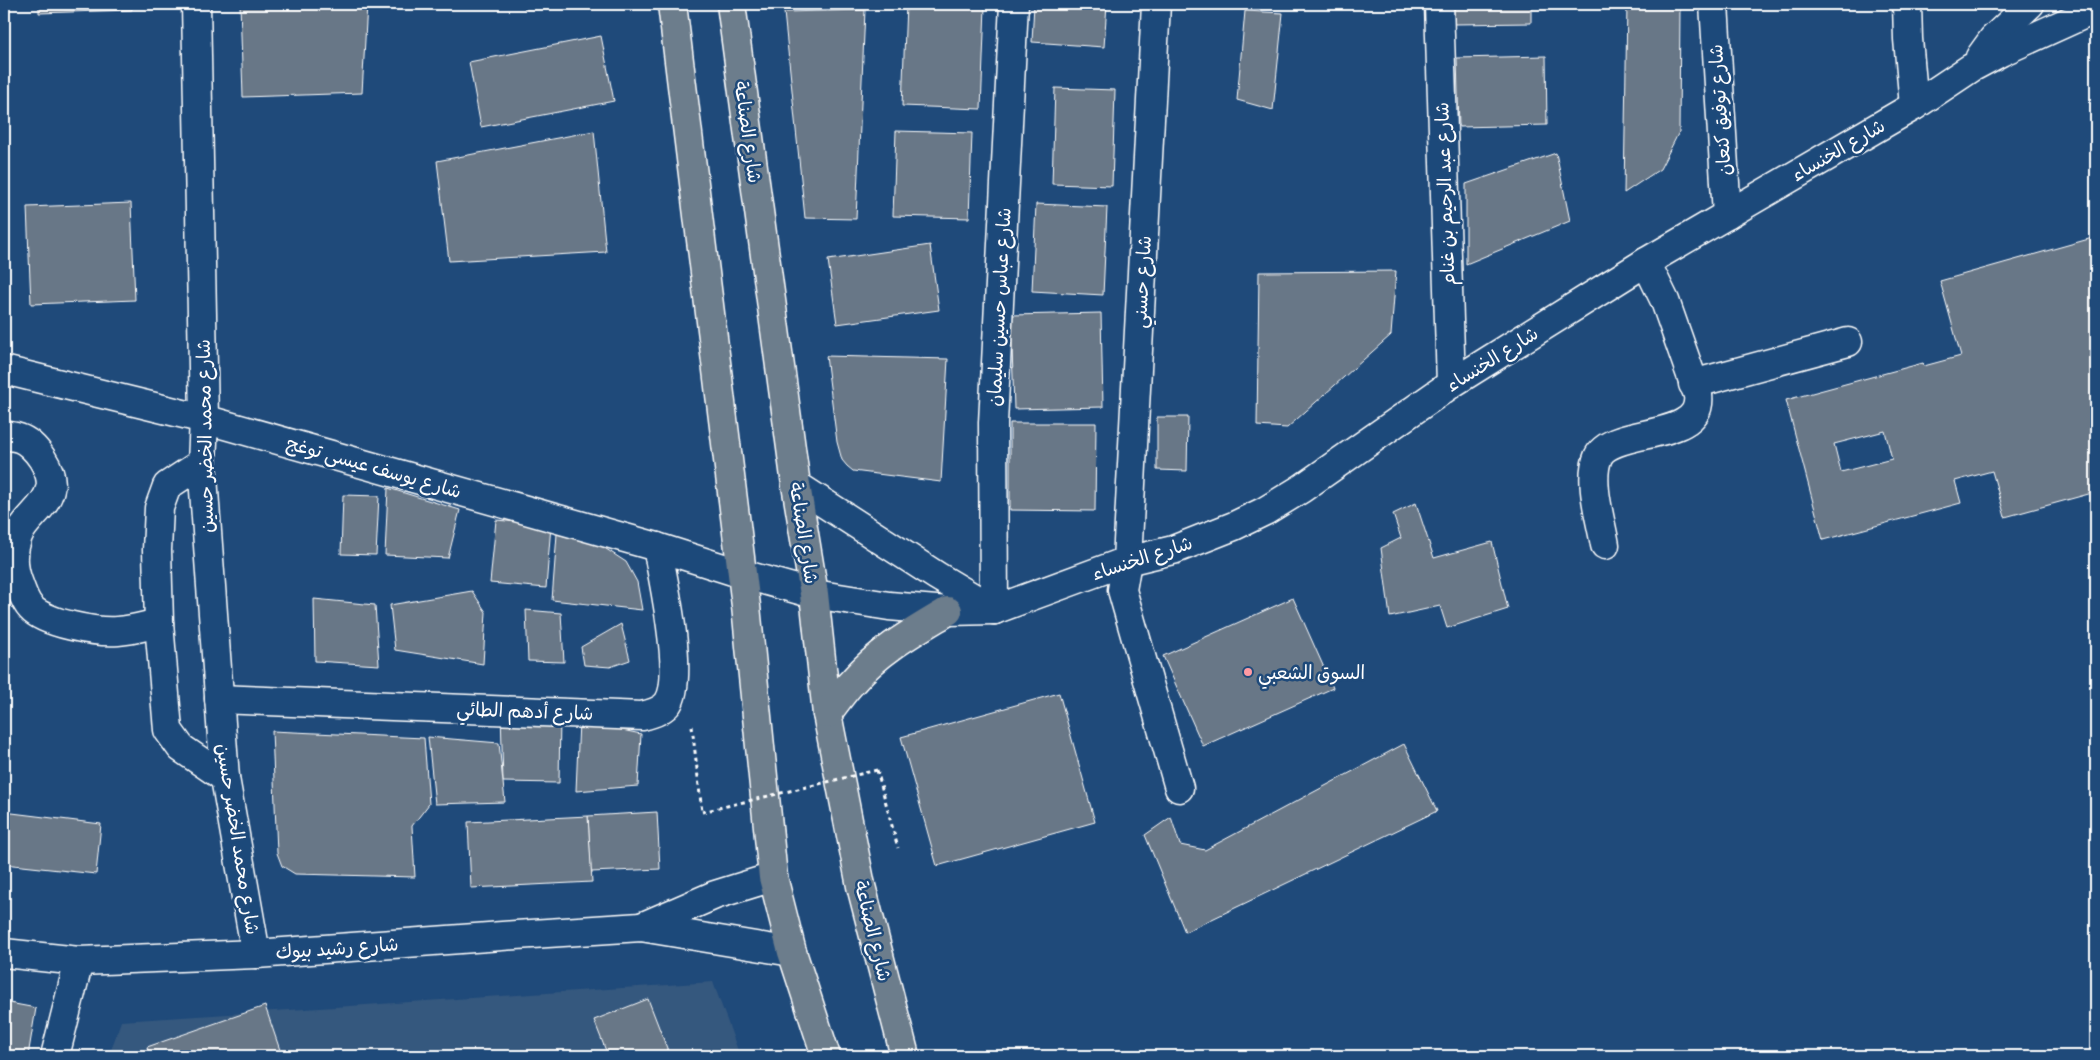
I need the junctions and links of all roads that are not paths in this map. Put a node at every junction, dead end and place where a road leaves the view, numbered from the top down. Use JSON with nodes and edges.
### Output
{"nodes":[{"id":1,"x":196,"y":4,"type":"edge"},
{"id":2,"x":672,"y":4,"type":"edge"},
{"id":3,"x":731,"y":4,"type":"edge"},
{"id":4,"x":1014,"y":4,"type":"edge"},
{"id":5,"x":1156,"y":4,"type":"edge"},
{"id":6,"x":1439,"y":4,"type":"edge"},
{"id":7,"x":1714,"y":4,"type":"edge"},
{"id":8,"x":1907,"y":4,"type":"edge"},
{"id":9,"x":2030,"y":4,"type":"edge"},
{"id":10,"x":2096,"y":9,"type":"edge"},
{"id":11,"x":1971,"y":68,"type":"junction"},
{"id":12,"x":1914,"y":106,"type":"junction"},
{"id":13,"x":1727,"y":215,"type":"junction"},
{"id":14,"x":1646,"y":262,"type":"junction"},
{"id":15,"x":1848,"y":342,"type":"dead end"},
{"id":16,"x":4,"y":370,"type":"edge"},
{"id":17,"x":1451,"y":384,"type":"junction"},
{"id":18,"x":1694,"y":384,"type":"junction"},
{"id":19,"x":204,"y":419,"type":"junction"},
{"id":20,"x":4,"y":435,"type":"edge"},
{"id":21,"x":202,"y":463,"type":"junction"},
{"id":22,"x":796,"y":485,"type":"junction"},
{"id":23,"x":1605,"y":545,"type":"dead end"},
{"id":24,"x":657,"y":547,"type":"junction"},
{"id":25,"x":1126,"y":561,"type":"junction"},
{"id":26,"x":742,"y":574,"type":"junction"},
{"id":27,"x":814,"y":594,"type":"junction"},
{"id":28,"x":994,"y":610,"type":"junction"},
{"id":29,"x":948,"y":611,"type":"junction"},
{"id":30,"x":159,"y":624,"type":"junction"},
{"id":31,"x":219,"y":699,"type":"junction"},
{"id":32,"x":827,"y":714,"type":"junction"},
{"id":33,"x":225,"y":778,"type":"junction"},
{"id":34,"x":1179,"y":788,"type":"dead end"},
{"id":35,"x":773,"y":876,"type":"junction"},
{"id":36,"x":641,"y":927,"type":"junction"},
{"id":37,"x":792,"y":952,"type":"junction"},
{"id":38,"x":4,"y":953,"type":"edge"},
{"id":39,"x":256,"y":954,"type":"junction"},
{"id":40,"x":79,"y":961,"type":"junction"},
{"id":41,"x":56,"y":1056,"type":"edge"},
{"id":42,"x":826,"y":1056,"type":"edge"},
{"id":43,"x":905,"y":1056,"type":"edge"}],
"edges":[{"from":1,"to":19,"type":"street","name":"شارع محمد الخضر حسين"},
{"from":2,"to":26,"type":"main road"},
{"from":3,"to":22,"type":"main road","name":"شارع الصناعة"},
{"from":4,"to":28,"type":"street","name":"شارع عباس حسين سليمان"},
{"from":5,"to":25,"type":"street","name":"شارع حسني"},
{"from":6,"to":17,"type":"street","name":"شارع عبد الرحيم بن غنام"},
{"from":7,"to":13,"type":"street","name":"شارع توفيق كنعان"},
{"from":8,"to":12,"type":"street"},
{"from":9,"to":11,"type":"street","name":"شارع الخنساء"},
{"from":10,"to":11,"type":"street","name":"شارع الخنساء"},
{"from":11,"to":12,"type":"street","name":"شارع الخنساء"},
{"from":12,"to":13,"type":"street","name":"شارع الخنساء"},
{"from":13,"to":14,"type":"street","name":"شارع الخنساء"},
{"from":14,"to":17,"type":"street","name":"شارع الخنساء"},
{"from":14,"to":18,"type":"street"},
{"from":15,"to":18,"type":"street"},
{"from":16,"to":19,"type":"street","name":"شارع يوسف عيسى توغج"},
{"from":17,"to":25,"type":"street","name":"شارع الخنساء"},
{"from":18,"to":23,"type":"street"},
{"from":19,"to":21,"type":"street","name":"شارع محمد الخضر حسين"},
{"from":19,"to":24,"type":"street","name":"شارع يوسف عيسى توغج"},
{"from":20,"to":30,"type":"street"},
{"from":21,"to":30,"type":"street"},
{"from":21,"to":31,"type":"street","name":"شارع محمد الخضر حسين"},
{"from":22,"to":27,"type":"main road","name":"شارع الصناعة"},
{"from":22,"to":28,"type":"street"},
{"from":24,"to":26,"type":"street","name":"شارع يوسف عيسى توغج"},
{"from":24,"to":31,"type":"street","name":"شارع أدهم الطائي"},
{"from":25,"to":28,"type":"street","name":"شارع الخنساء"},
{"from":25,"to":34,"type":"street","name":"شارع حسني"},
{"from":26,"to":27,"type":"street","name":"شارع الخنساء"},
{"from":26,"to":35,"type":"main road"},
{"from":27,"to":29,"type":"street","name":"شارع الخنساء"},
{"from":27,"to":32,"type":"main road","name":"شارع الصناعة"},
{"from":28,"to":29,"type":"street","name":"شارع الخنساء"},
{"from":29,"to":32,"type":"main road"},
{"from":30,"to":33,"type":"street"},
{"from":31,"to":33,"type":"street","name":"شارع محمد الخضر حسين"},
{"from":32,"to":43,"type":"main road","name":"شارع الصناعة"},
{"from":33,"to":39,"type":"street","name":"شارع محمد الخضر حسين"},
{"from":35,"to":36,"type":"street","name":"شارع رشيد بيوك"},
{"from":35,"to":37,"type":"main road"},
{"from":36,"to":37,"type":"street","name":"شارع رشيد بيوك"},
{"from":36,"to":39,"type":"street","name":"شارع رشيد بيوك"},
{"from":37,"to":42,"type":"main road"},
{"from":38,"to":40,"type":"street","name":"شارع رشيد بيوك"},
{"from":39,"to":40,"type":"street","name":"شارع رشيد بيوك"},
{"from":40,"to":41,"type":"street"}]}
